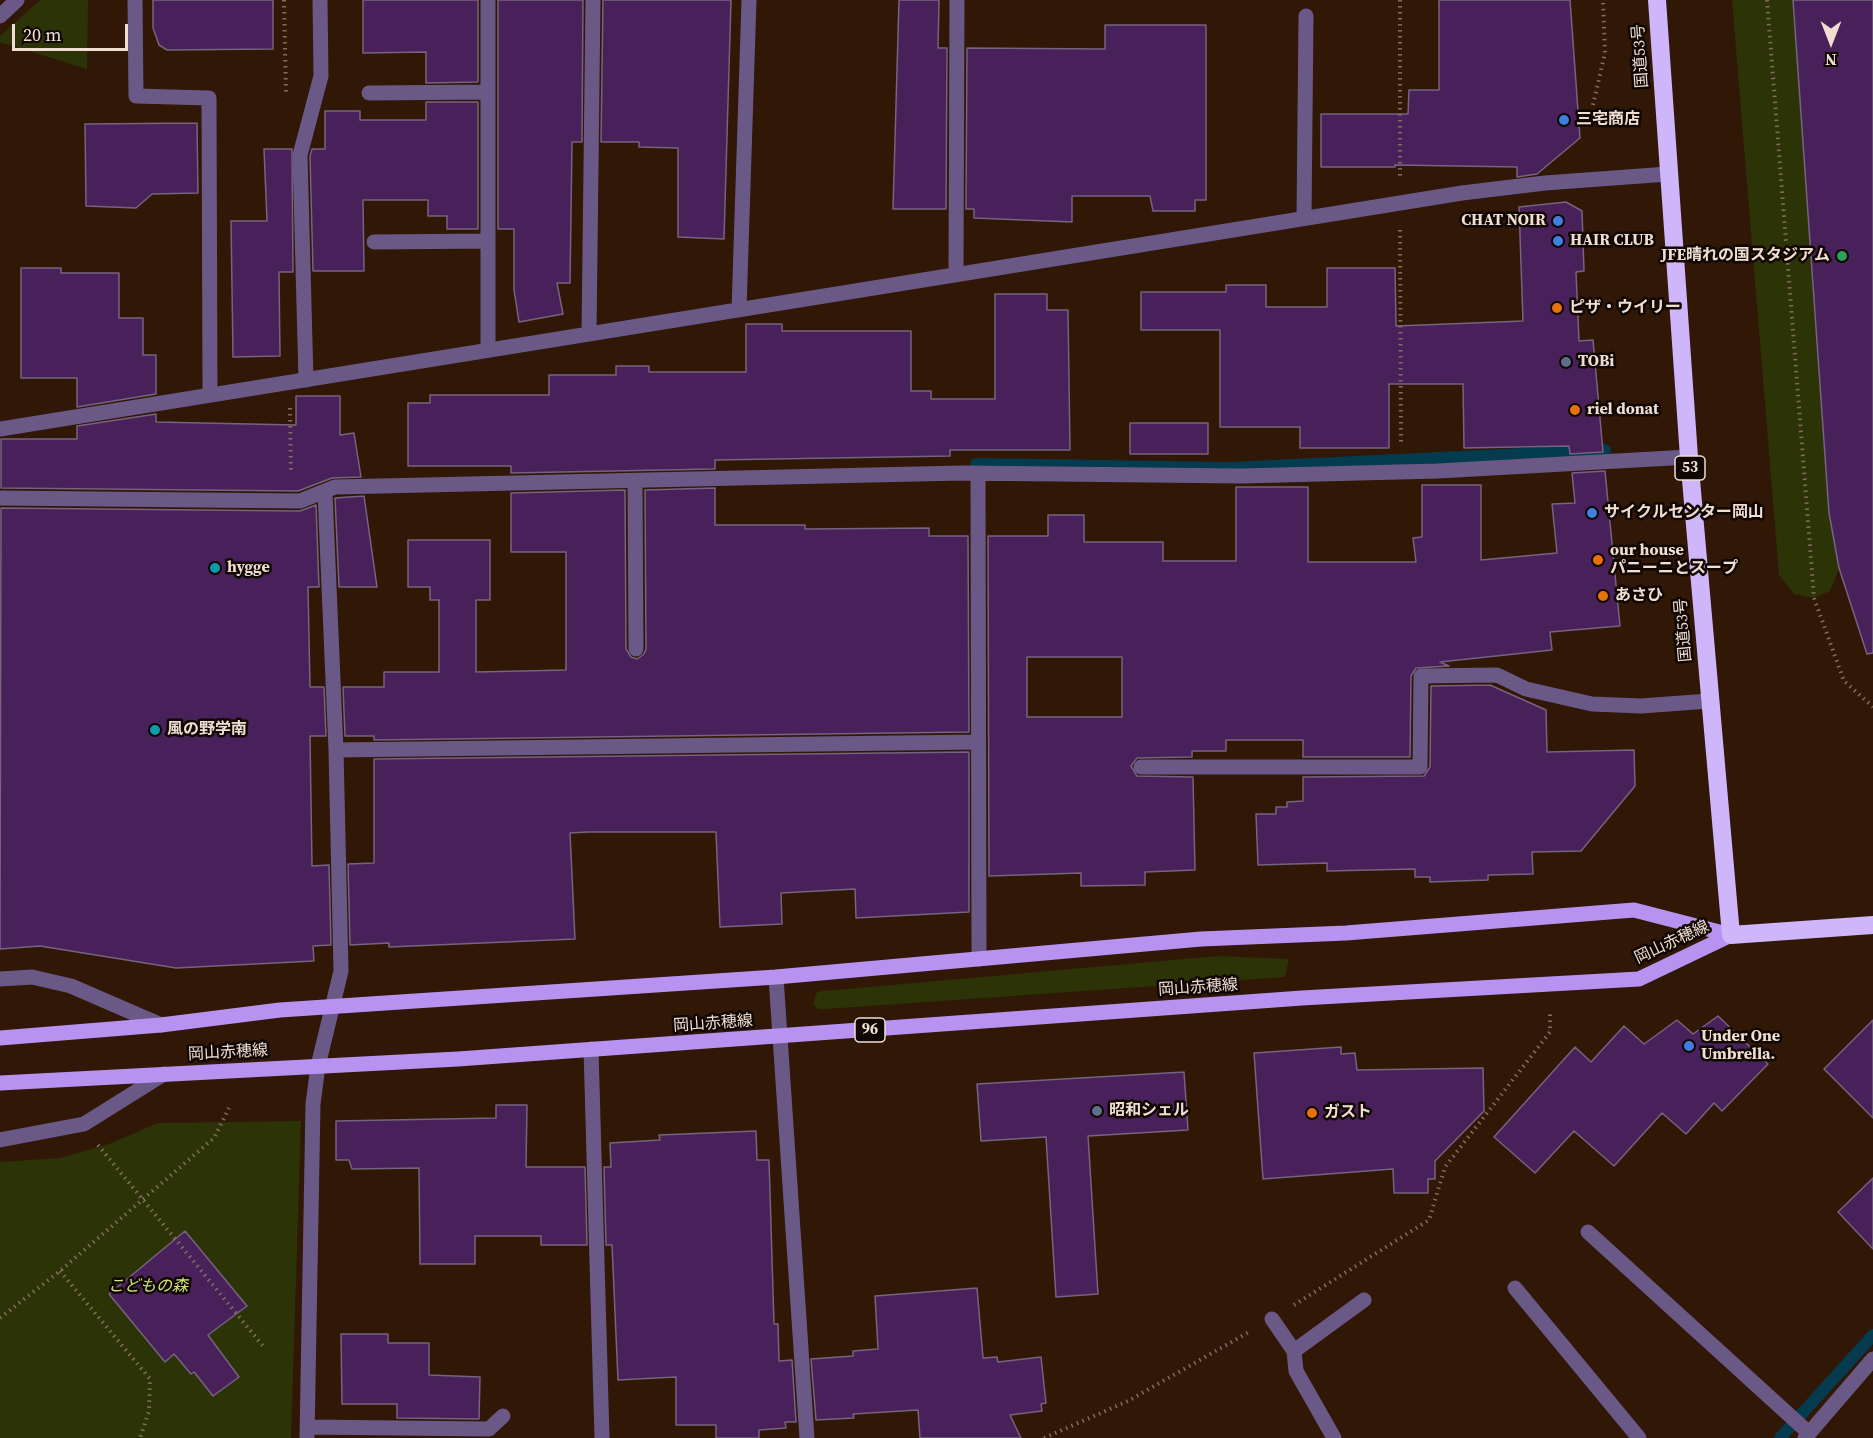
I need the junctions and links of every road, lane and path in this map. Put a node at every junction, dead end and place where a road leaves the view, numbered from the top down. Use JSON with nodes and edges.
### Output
{"nodes":[{"id":1,"x":17,"y":0,"type":"edge"},
{"id":2,"x":135,"y":0,"type":"edge"},
{"id":3,"x":320,"y":0,"type":"edge"},
{"id":4,"x":488,"y":0,"type":"edge"},
{"id":5,"x":593,"y":0,"type":"edge"},
{"id":6,"x":749,"y":0,"type":"edge"},
{"id":7,"x":957,"y":0,"type":"edge"},
{"id":8,"x":1400,"y":0,"type":"edge"},
{"id":9,"x":1603,"y":0,"type":"edge"},
{"id":10,"x":1657,"y":0,"type":"edge"},
{"id":11,"x":1767,"y":0,"type":"edge"},
{"id":12,"x":0,"y":16,"type":"edge"},
{"id":13,"x":1306,"y":16,"type":"dead end"},
{"id":14,"x":488,"y":92,"type":"junction"},
{"id":15,"x":369,"y":93,"type":"dead end"},
{"id":16,"x":1593,"y":105,"type":"dead end"},
{"id":17,"x":1668,"y":174,"type":"junction"},
{"id":18,"x":1400,"y":203,"type":"junction"},
{"id":19,"x":1304,"y":218,"type":"junction"},
{"id":20,"x":488,"y":241,"type":"junction"},
{"id":21,"x":374,"y":242,"type":"dead end"},
{"id":22,"x":956,"y":274,"type":"junction"},
{"id":23,"x":739,"y":310,"type":"junction"},
{"id":24,"x":589,"y":334,"type":"junction"},
{"id":25,"x":488,"y":350,"type":"junction"},
{"id":26,"x":306,"y":380,"type":"junction"},
{"id":27,"x":210,"y":395,"type":"junction"},
{"id":28,"x":0,"y":429,"type":"edge"},
{"id":29,"x":1401,"y":454,"type":"dead end"},
{"id":30,"x":1689,"y":457,"type":"junction"},
{"id":31,"x":978,"y":473,"type":"junction"},
{"id":32,"x":635,"y":482,"type":"junction"},
{"id":33,"x":325,"y":493,"type":"junction"},
{"id":34,"x":0,"y":498,"type":"edge"},
{"id":35,"x":636,"y":649,"type":"dead end"},
{"id":36,"x":1709,"y":701,"type":"junction"},
{"id":37,"x":1873,"y":707,"type":"edge"},
{"id":38,"x":978,"y":742,"type":"junction"},
{"id":39,"x":336,"y":750,"type":"junction"},
{"id":40,"x":1141,"y":767,"type":"dead end"},
{"id":41,"x":1873,"y":925,"type":"edge"},
{"id":42,"x":1731,"y":935,"type":"junction"},
{"id":43,"x":979,"y":959,"type":"junction"},
{"id":44,"x":776,"y":977,"type":"junction"},
{"id":45,"x":0,"y":979,"type":"edge"},
{"id":46,"x":1549,"y":983,"type":"junction"},
{"id":47,"x":334,"y":1007,"type":"junction"},
{"id":48,"x":161,"y":1025,"type":"junction"},
{"id":49,"x":781,"y":1037,"type":"junction"},
{"id":50,"x":0,"y":1038,"type":"edge"},
{"id":51,"x":591,"y":1049,"type":"junction"},
{"id":52,"x":318,"y":1066,"type":"junction"},
{"id":53,"x":164,"y":1074,"type":"junction"},
{"id":54,"x":0,"y":1083,"type":"edge"},
{"id":55,"x":229,"y":1108,"type":"dead end"},
{"id":56,"x":0,"y":1140,"type":"edge"},
{"id":57,"x":95,"y":1141,"type":"dead end"},
{"id":58,"x":144,"y":1198,"type":"junction"},
{"id":59,"x":1588,"y":1232,"type":"dead end"},
{"id":60,"x":60,"y":1270,"type":"junction"},
{"id":61,"x":1515,"y":1288,"type":"dead end"},
{"id":62,"x":1364,"y":1300,"type":"dead end"},
{"id":63,"x":0,"y":1318,"type":"edge"},
{"id":64,"x":1272,"y":1319,"type":"junction"},
{"id":65,"x":264,"y":1346,"type":"dead end"},
{"id":66,"x":1294,"y":1351,"type":"junction"},
{"id":67,"x":1873,"y":1359,"type":"edge"},
{"id":68,"x":503,"y":1416,"type":"dead end"},
{"id":69,"x":1802,"y":1428,"type":"edge"},
{"id":70,"x":308,"y":1432,"type":"edge"},
{"id":71,"x":489,"y":1434,"type":"edge"},
{"id":72,"x":140,"y":1438,"type":"edge"},
{"id":73,"x":602,"y":1438,"type":"edge"},
{"id":74,"x":807,"y":1438,"type":"edge"},
{"id":75,"x":1044,"y":1438,"type":"edge"},
{"id":76,"x":1334,"y":1438,"type":"edge"},
{"id":77,"x":1639,"y":1438,"type":"edge"}],
"edges":[{"from":1,"to":12,"type":"street"},
{"from":2,"to":27,"type":"street"},
{"from":3,"to":26,"type":"street"},
{"from":4,"to":14,"type":"street"},
{"from":5,"to":24,"type":"street"},
{"from":6,"to":23,"type":"street"},
{"from":7,"to":22,"type":"street"},
{"from":8,"to":18,"type":"path"},
{"from":9,"to":16,"type":"path"},
{"from":10,"to":17,"type":"highway","name":"国道53号","number":"53"},
{"from":11,"to":37,"type":"path"},
{"from":13,"to":19,"type":"street"},
{"from":14,"to":15,"type":"street"},
{"from":14,"to":20,"type":"street"},
{"from":17,"to":18,"type":"street"},
{"from":17,"to":30,"type":"highway","name":"国道53号","number":"53"},
{"from":18,"to":19,"type":"street"},
{"from":18,"to":29,"type":"path"},
{"from":19,"to":22,"type":"street"},
{"from":20,"to":21,"type":"street"},
{"from":20,"to":25,"type":"street"},
{"from":22,"to":23,"type":"street"},
{"from":23,"to":24,"type":"street"},
{"from":24,"to":25,"type":"street"},
{"from":25,"to":26,"type":"street"},
{"from":26,"to":27,"type":"street"},
{"from":27,"to":28,"type":"street"},
{"from":30,"to":31,"type":"street"},
{"from":30,"to":36,"type":"highway","name":"国道53号","number":"53"},
{"from":31,"to":32,"type":"street"},
{"from":31,"to":38,"type":"street"},
{"from":32,"to":33,"type":"street"},
{"from":32,"to":35,"type":"street"},
{"from":33,"to":34,"type":"street"},
{"from":33,"to":39,"type":"street"},
{"from":36,"to":40,"type":"street"},
{"from":36,"to":42,"type":"highway","name":"国道53号","number":"53"},
{"from":38,"to":39,"type":"street"},
{"from":38,"to":43,"type":"street"},
{"from":39,"to":47,"type":"street"},
{"from":41,"to":42,"type":"highway"},
{"from":42,"to":43,"type":"main road","name":"岡山赤穂線"},
{"from":42,"to":46,"type":"main road","name":"岡山赤穂線","number":"96"},
{"from":43,"to":44,"type":"main road","name":"岡山赤穂線"},
{"from":44,"to":47,"type":"main road","name":"岡山赤穂線"},
{"from":44,"to":49,"type":"street"},
{"from":45,"to":48,"type":"street"},
{"from":46,"to":49,"type":"main road","name":"岡山赤穂線","number":"96"},
{"from":46,"to":64,"type":"path"},
{"from":47,"to":48,"type":"main road","name":"岡山赤穂線"},
{"from":47,"to":52,"type":"street"},
{"from":48,"to":50,"type":"main road","name":"岡山赤穂線"},
{"from":49,"to":51,"type":"main road","name":"岡山赤穂線","number":"96"},
{"from":49,"to":74,"type":"street"},
{"from":51,"to":52,"type":"main road","name":"岡山赤穂線","number":"96"},
{"from":51,"to":73,"type":"street"},
{"from":52,"to":53,"type":"main road","name":"岡山赤穂線","number":"96"},
{"from":52,"to":70,"type":"street"},
{"from":53,"to":54,"type":"main road","name":"岡山赤穂線","number":"96"},
{"from":53,"to":56,"type":"street"},
{"from":55,"to":58,"type":"path"},
{"from":57,"to":58,"type":"path"},
{"from":58,"to":60,"type":"path"},
{"from":58,"to":65,"type":"path"},
{"from":59,"to":69,"type":"street"},
{"from":60,"to":63,"type":"path"},
{"from":60,"to":72,"type":"path"},
{"from":61,"to":77,"type":"street"},
{"from":62,"to":66,"type":"street"},
{"from":64,"to":66,"type":"street"},
{"from":64,"to":75,"type":"path"},
{"from":66,"to":76,"type":"street"},
{"from":67,"to":69,"type":"street"},
{"from":68,"to":71,"type":"street"},
{"from":70,"to":71,"type":"street"}]}
